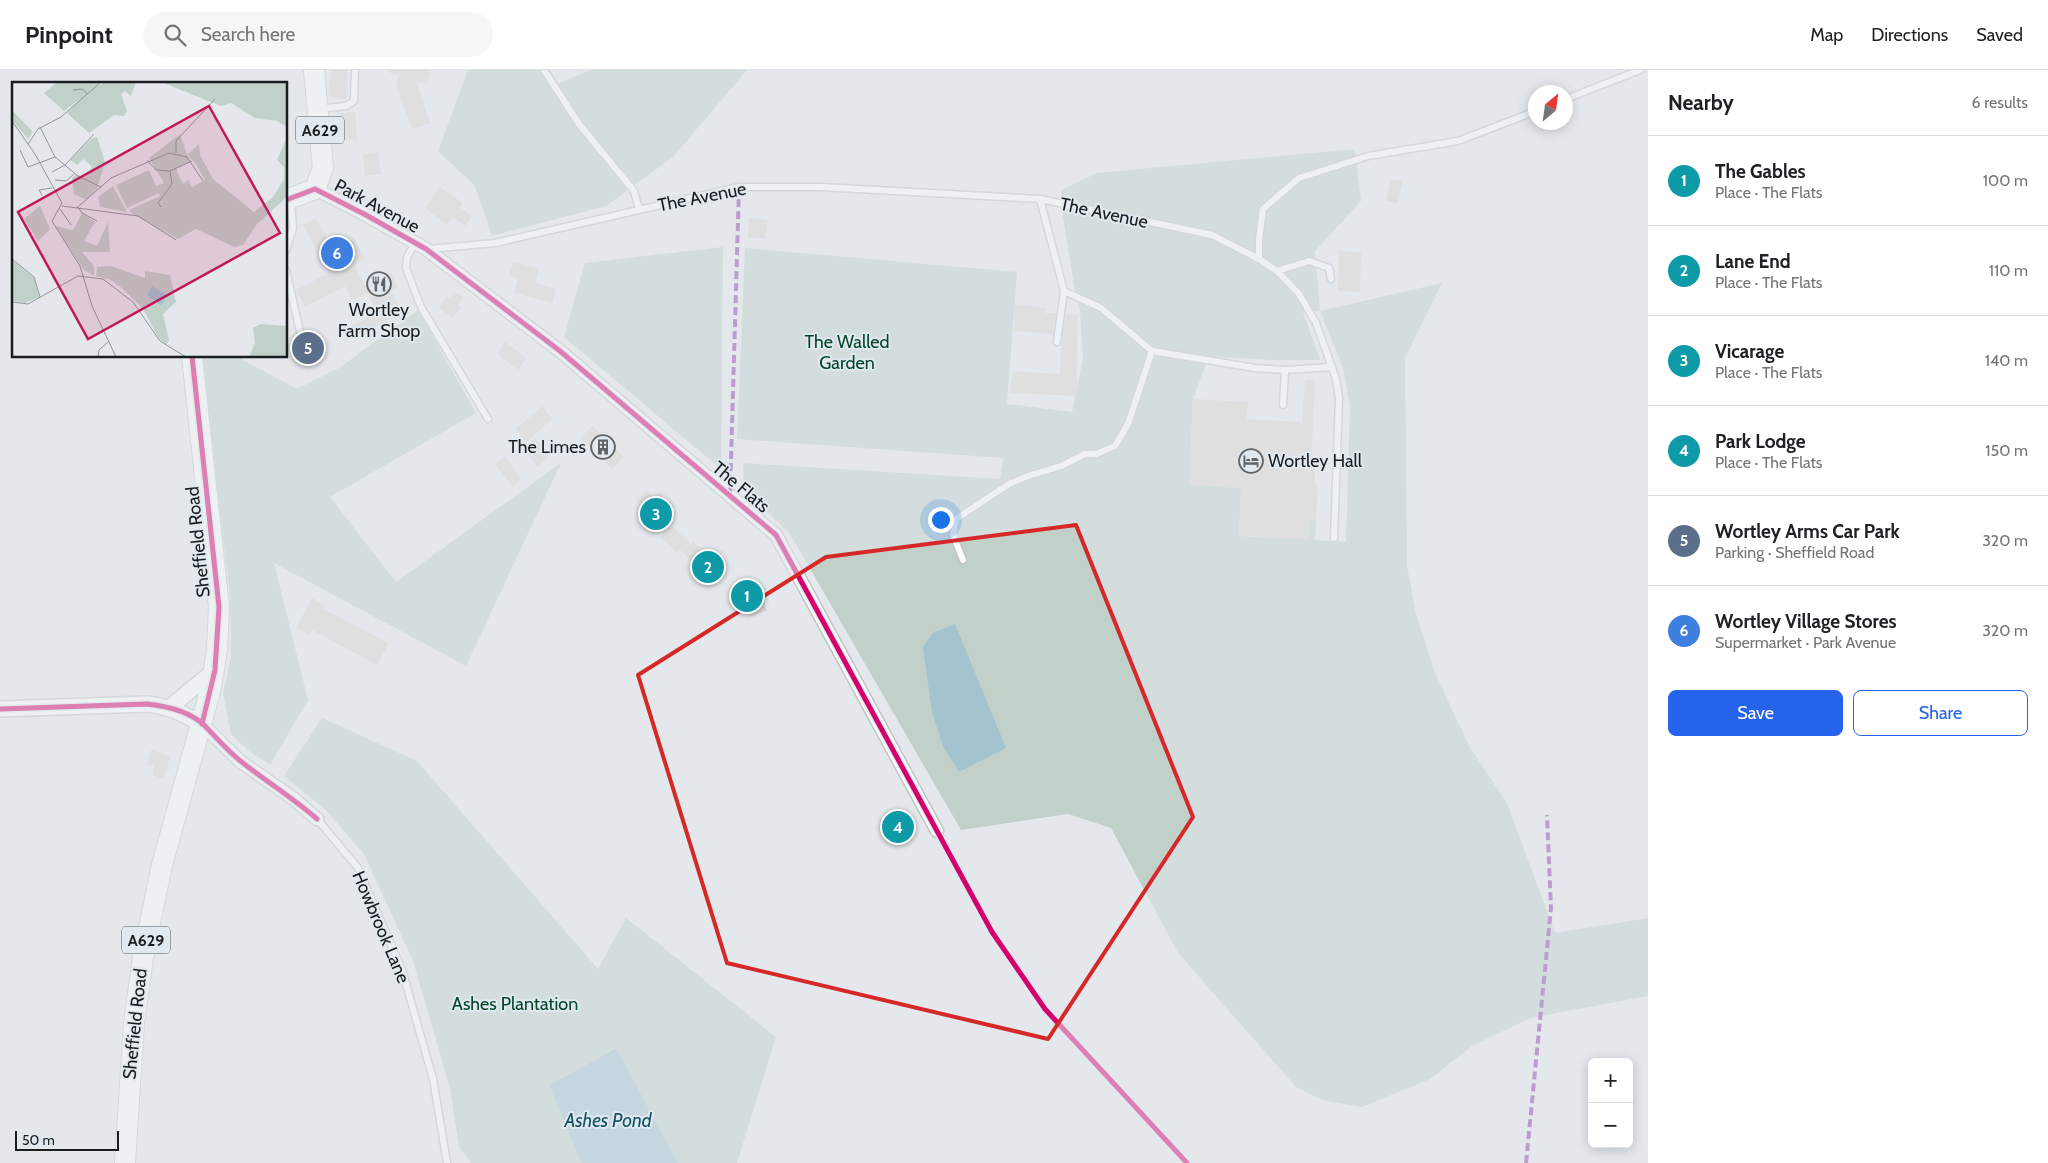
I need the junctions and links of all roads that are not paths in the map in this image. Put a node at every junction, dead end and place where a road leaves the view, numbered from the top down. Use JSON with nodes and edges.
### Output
{"nodes":[{"id":1,"x":314,"y":70,"type":"edge"},
{"id":2,"x":356,"y":70,"type":"edge"},
{"id":3,"x":544,"y":70,"type":"edge"},
{"id":4,"x":1640,"y":70,"type":"edge"},
{"id":5,"x":1573,"y":96,"type":"edge"},
{"id":6,"x":318,"y":109,"type":"junction"},
{"id":7,"x":1528,"y":114,"type":"edge"},
{"id":8,"x":315,"y":189,"type":"junction"},
{"id":9,"x":1040,"y":199,"type":"junction"},
{"id":10,"x":289,"y":200,"type":"edge"},
{"id":11,"x":639,"y":209,"type":"junction"},
{"id":12,"x":288,"y":244,"type":"edge"},
{"id":13,"x":421,"y":246,"type":"junction"},
{"id":14,"x":1260,"y":259,"type":"junction"},
{"id":15,"x":1277,"y":272,"type":"junction"},
{"id":16,"x":1331,"y":279,"type":"dead end"},
{"id":17,"x":288,"y":280,"type":"edge"},
{"id":18,"x":1064,"y":291,"type":"junction"},
{"id":19,"x":1057,"y":342,"type":"dead end"},
{"id":20,"x":303,"y":344,"type":"dead end"},
{"id":21,"x":1152,"y":351,"type":"junction"},
{"id":22,"x":192,"y":358,"type":"edge"},
{"id":23,"x":1332,"y":367,"type":"junction"},
{"id":24,"x":1284,"y":370,"type":"junction"},
{"id":25,"x":1283,"y":405,"type":"dead end"},
{"id":26,"x":488,"y":419,"type":"dead end"},
{"id":27,"x":1334,"y":538,"type":"dead end"},
{"id":28,"x":963,"y":560,"type":"dead end"},
{"id":29,"x":215,"y":670,"type":"junction"},
{"id":30,"x":169,"y":708,"type":"junction"},
{"id":31,"x":0,"y":709,"type":"edge"},
{"id":32,"x":202,"y":724,"type":"junction"},
{"id":33,"x":317,"y":818,"type":"joint"},
{"id":34,"x":937,"y":831,"type":"dead end"},
{"id":35,"x":125,"y":1163,"type":"edge"},
{"id":36,"x":447,"y":1163,"type":"edge"}],
"edges":[{"from":1,"to":6,"type":"highway","number":"A629"},
{"from":2,"to":6,"type":"lane"},
{"from":3,"to":11,"type":"lane","name":"The Avenue"},
{"from":4,"to":5,"type":"lane"},
{"from":6,"to":8,"type":"highway","number":"A629"},
{"from":7,"to":14,"type":"lane"},
{"from":8,"to":10,"type":"highway"},
{"from":8,"to":13,"type":"street","name":"Park Avenue"},
{"from":9,"to":11,"type":"lane","name":"The Avenue"},
{"from":9,"to":14,"type":"lane","name":"The Avenue"},
{"from":9,"to":18,"type":"lane"},
{"from":10,"to":12,"type":"lane"},
{"from":11,"to":13,"type":"lane","name":"The Avenue"},
{"from":13,"to":26,"type":"lane"},
{"from":13,"to":34,"type":"street","name":"The Flats"},
{"from":14,"to":15,"type":"lane","name":"The Avenue"},
{"from":15,"to":16,"type":"lane"},
{"from":15,"to":23,"type":"lane","name":"The Avenue"},
{"from":17,"to":20,"type":"lane"},
{"from":18,"to":19,"type":"lane"},
{"from":18,"to":21,"type":"lane"},
{"from":21,"to":24,"type":"lane"},
{"from":21,"to":28,"type":"lane"},
{"from":22,"to":29,"type":"highway","name":"Sheffield Road","number":"A629"},
{"from":23,"to":24,"type":"lane"},
{"from":23,"to":27,"type":"lane","name":"The Avenue"},
{"from":24,"to":25,"type":"lane"},
{"from":29,"to":30,"type":"street"},
{"from":29,"to":32,"type":"highway","name":"Sheffield Road","number":"A629"},
{"from":30,"to":31,"type":"street"},
{"from":30,"to":32,"type":"street"},
{"from":32,"to":33,"type":"street","name":"Howbrook Lane"},
{"from":32,"to":35,"type":"highway","name":"Sheffield Road","number":"A629"},
{"from":33,"to":36,"type":"lane","name":"Howbrook Lane"}]}
